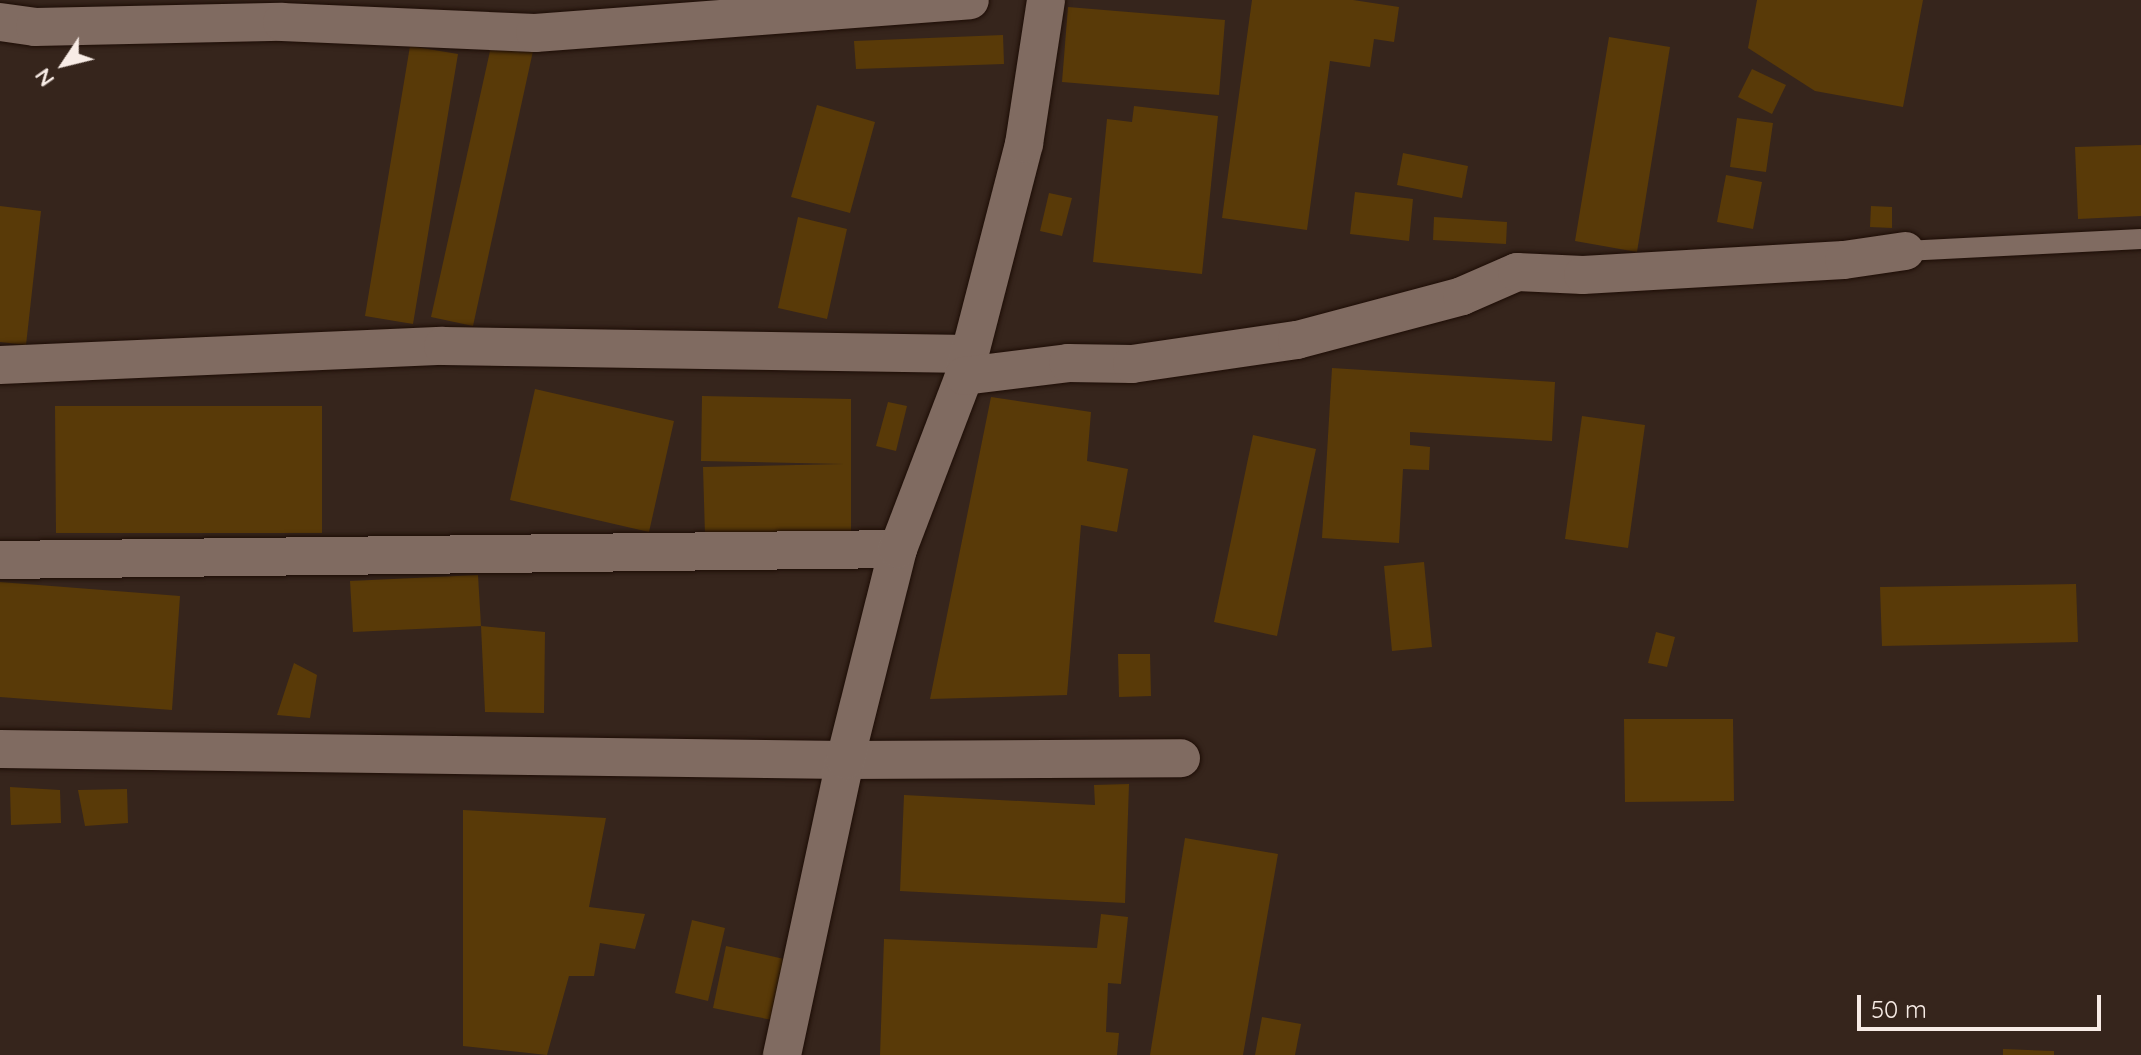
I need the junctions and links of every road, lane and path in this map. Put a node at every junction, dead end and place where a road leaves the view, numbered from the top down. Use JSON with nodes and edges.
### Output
{"nodes":[{"id":1,"x":970,"y":0,"type":"edge"},
{"id":2,"x":1046,"y":0,"type":"edge"},
{"id":3,"x":0,"y":22,"type":"edge"},
{"id":4,"x":2141,"y":239,"type":"edge"},
{"id":5,"x":1905,"y":251,"type":"joint"},
{"id":6,"x":0,"y":365,"type":"edge"},
{"id":7,"x":967,"y":365,"type":"junction"},
{"id":8,"x":898,"y":549,"type":"junction"},
{"id":9,"x":0,"y":560,"type":"edge"},
{"id":10,"x":0,"y":749,"type":"edge"},
{"id":11,"x":1181,"y":758,"type":"dead end"},
{"id":12,"x":845,"y":760,"type":"junction"},
{"id":13,"x":782,"y":1055,"type":"edge"}],
"edges":[{"from":1,"to":3,"type":"street"},
{"from":2,"to":7,"type":"street"},
{"from":4,"to":5,"type":"lane"},
{"from":5,"to":7,"type":"street"},
{"from":6,"to":7,"type":"street"},
{"from":7,"to":8,"type":"street"},
{"from":8,"to":9,"type":"street"},
{"from":8,"to":12,"type":"street"},
{"from":10,"to":12,"type":"street"},
{"from":11,"to":12,"type":"street"},
{"from":12,"to":13,"type":"street"}]}
